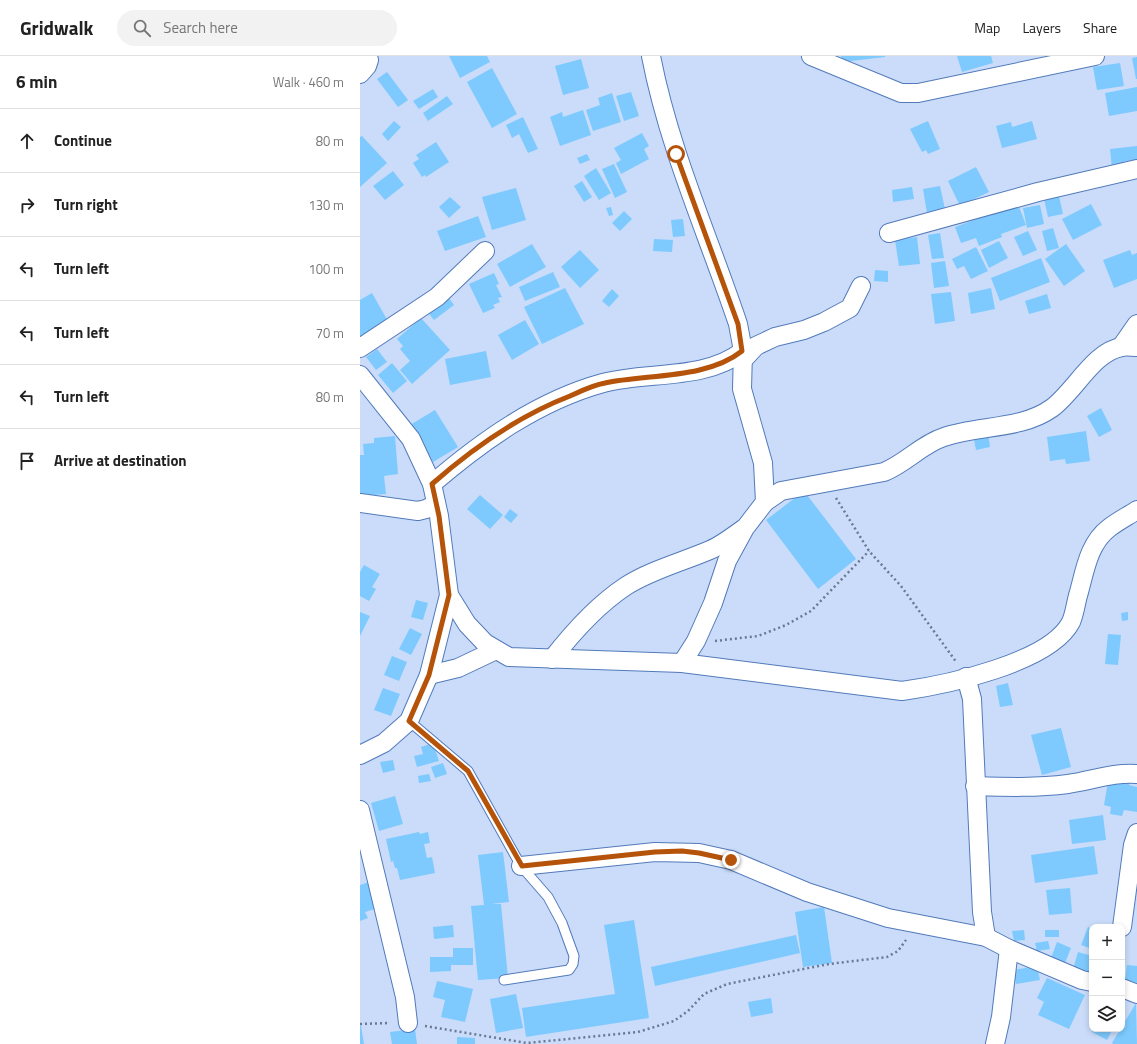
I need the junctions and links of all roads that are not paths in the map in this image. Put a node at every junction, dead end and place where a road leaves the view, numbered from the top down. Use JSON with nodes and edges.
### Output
{"nodes":[{"id":1,"x":367,"y":56,"type":"edge"},
{"id":2,"x":651,"y":56,"type":"edge"},
{"id":3,"x":811,"y":56,"type":"edge"},
{"id":4,"x":1095,"y":56,"type":"edge"},
{"id":5,"x":360,"y":74,"type":"edge"},
{"id":6,"x":1137,"y":169,"type":"edge"},
{"id":7,"x":889,"y":233,"type":"dead end"},
{"id":8,"x":485,"y":251,"type":"dead end"},
{"id":9,"x":861,"y":286,"type":"dead end"},
{"id":10,"x":1137,"y":324,"type":"edge"},
{"id":11,"x":1129,"y":347,"type":"edge"},
{"id":12,"x":360,"y":348,"type":"edge"},
{"id":13,"x":742,"y":356,"type":"junction"},
{"id":14,"x":360,"y":375,"type":"edge"},
{"id":15,"x":432,"y":484,"type":"junction"},
{"id":16,"x":765,"y":502,"type":"junction"},
{"id":17,"x":360,"y":503,"type":"edge"},
{"id":18,"x":436,"y":504,"type":"junction"},
{"id":19,"x":1137,"y":510,"type":"edge"},
{"id":20,"x":745,"y":528,"type":"junction"},
{"id":21,"x":449,"y":595,"type":"junction"},
{"id":22,"x":496,"y":650,"type":"junction"},
{"id":23,"x":552,"y":659,"type":"junction"},
{"id":24,"x":682,"y":663,"type":"junction"},
{"id":25,"x":429,"y":675,"type":"junction"},
{"id":26,"x":966,"y":677,"type":"junction"},
{"id":27,"x":409,"y":721,"type":"junction"},
{"id":28,"x":360,"y":755,"type":"edge"},
{"id":29,"x":1137,"y":774,"type":"edge"},
{"id":30,"x":975,"y":786,"type":"junction"},
{"id":31,"x":360,"y":810,"type":"edge"},
{"id":32,"x":1137,"y":833,"type":"edge"},
{"id":33,"x":522,"y":866,"type":"junction"},
{"id":34,"x":1122,"y":924,"type":"edge"},
{"id":35,"x":986,"y":937,"type":"junction"},
{"id":36,"x":1009,"y":949,"type":"junction"},
{"id":37,"x":504,"y":980,"type":"dead end"},
{"id":38,"x":1089,"y":981,"type":"edge"},
{"id":39,"x":1125,"y":989,"type":"edge"},
{"id":40,"x":1137,"y":994,"type":"edge"},
{"id":41,"x":408,"y":1023,"type":"road end"},
{"id":42,"x":995,"y":1044,"type":"edge"}],
"edges":[{"from":1,"to":5,"type":"street"},
{"from":2,"to":13,"type":"street"},
{"from":3,"to":4,"type":"street"},
{"from":6,"to":7,"type":"street"},
{"from":8,"to":12,"type":"street"},
{"from":9,"to":13,"type":"street"},
{"from":10,"to":11,"type":"street"},
{"from":11,"to":16,"type":"street"},
{"from":13,"to":15,"type":"street"},
{"from":13,"to":16,"type":"street"},
{"from":14,"to":15,"type":"street"},
{"from":15,"to":18,"type":"street"},
{"from":16,"to":20,"type":"street"},
{"from":17,"to":18,"type":"street"},
{"from":18,"to":21,"type":"street"},
{"from":19,"to":26,"type":"street"},
{"from":20,"to":23,"type":"street"},
{"from":20,"to":24,"type":"street"},
{"from":21,"to":22,"type":"street"},
{"from":21,"to":25,"type":"street"},
{"from":22,"to":23,"type":"street"},
{"from":22,"to":25,"type":"street"},
{"from":23,"to":24,"type":"street"},
{"from":24,"to":26,"type":"street"},
{"from":25,"to":27,"type":"street"},
{"from":26,"to":30,"type":"street"},
{"from":27,"to":28,"type":"street"},
{"from":27,"to":33,"type":"lane"},
{"from":29,"to":30,"type":"street"},
{"from":30,"to":35,"type":"street"},
{"from":31,"to":41,"type":"street"},
{"from":32,"to":34,"type":"street"},
{"from":33,"to":35,"type":"street"},
{"from":33,"to":37,"type":"lane"},
{"from":35,"to":36,"type":"street"},
{"from":36,"to":38,"type":"street"},
{"from":36,"to":42,"type":"street"},
{"from":39,"to":40,"type":"street"}]}
